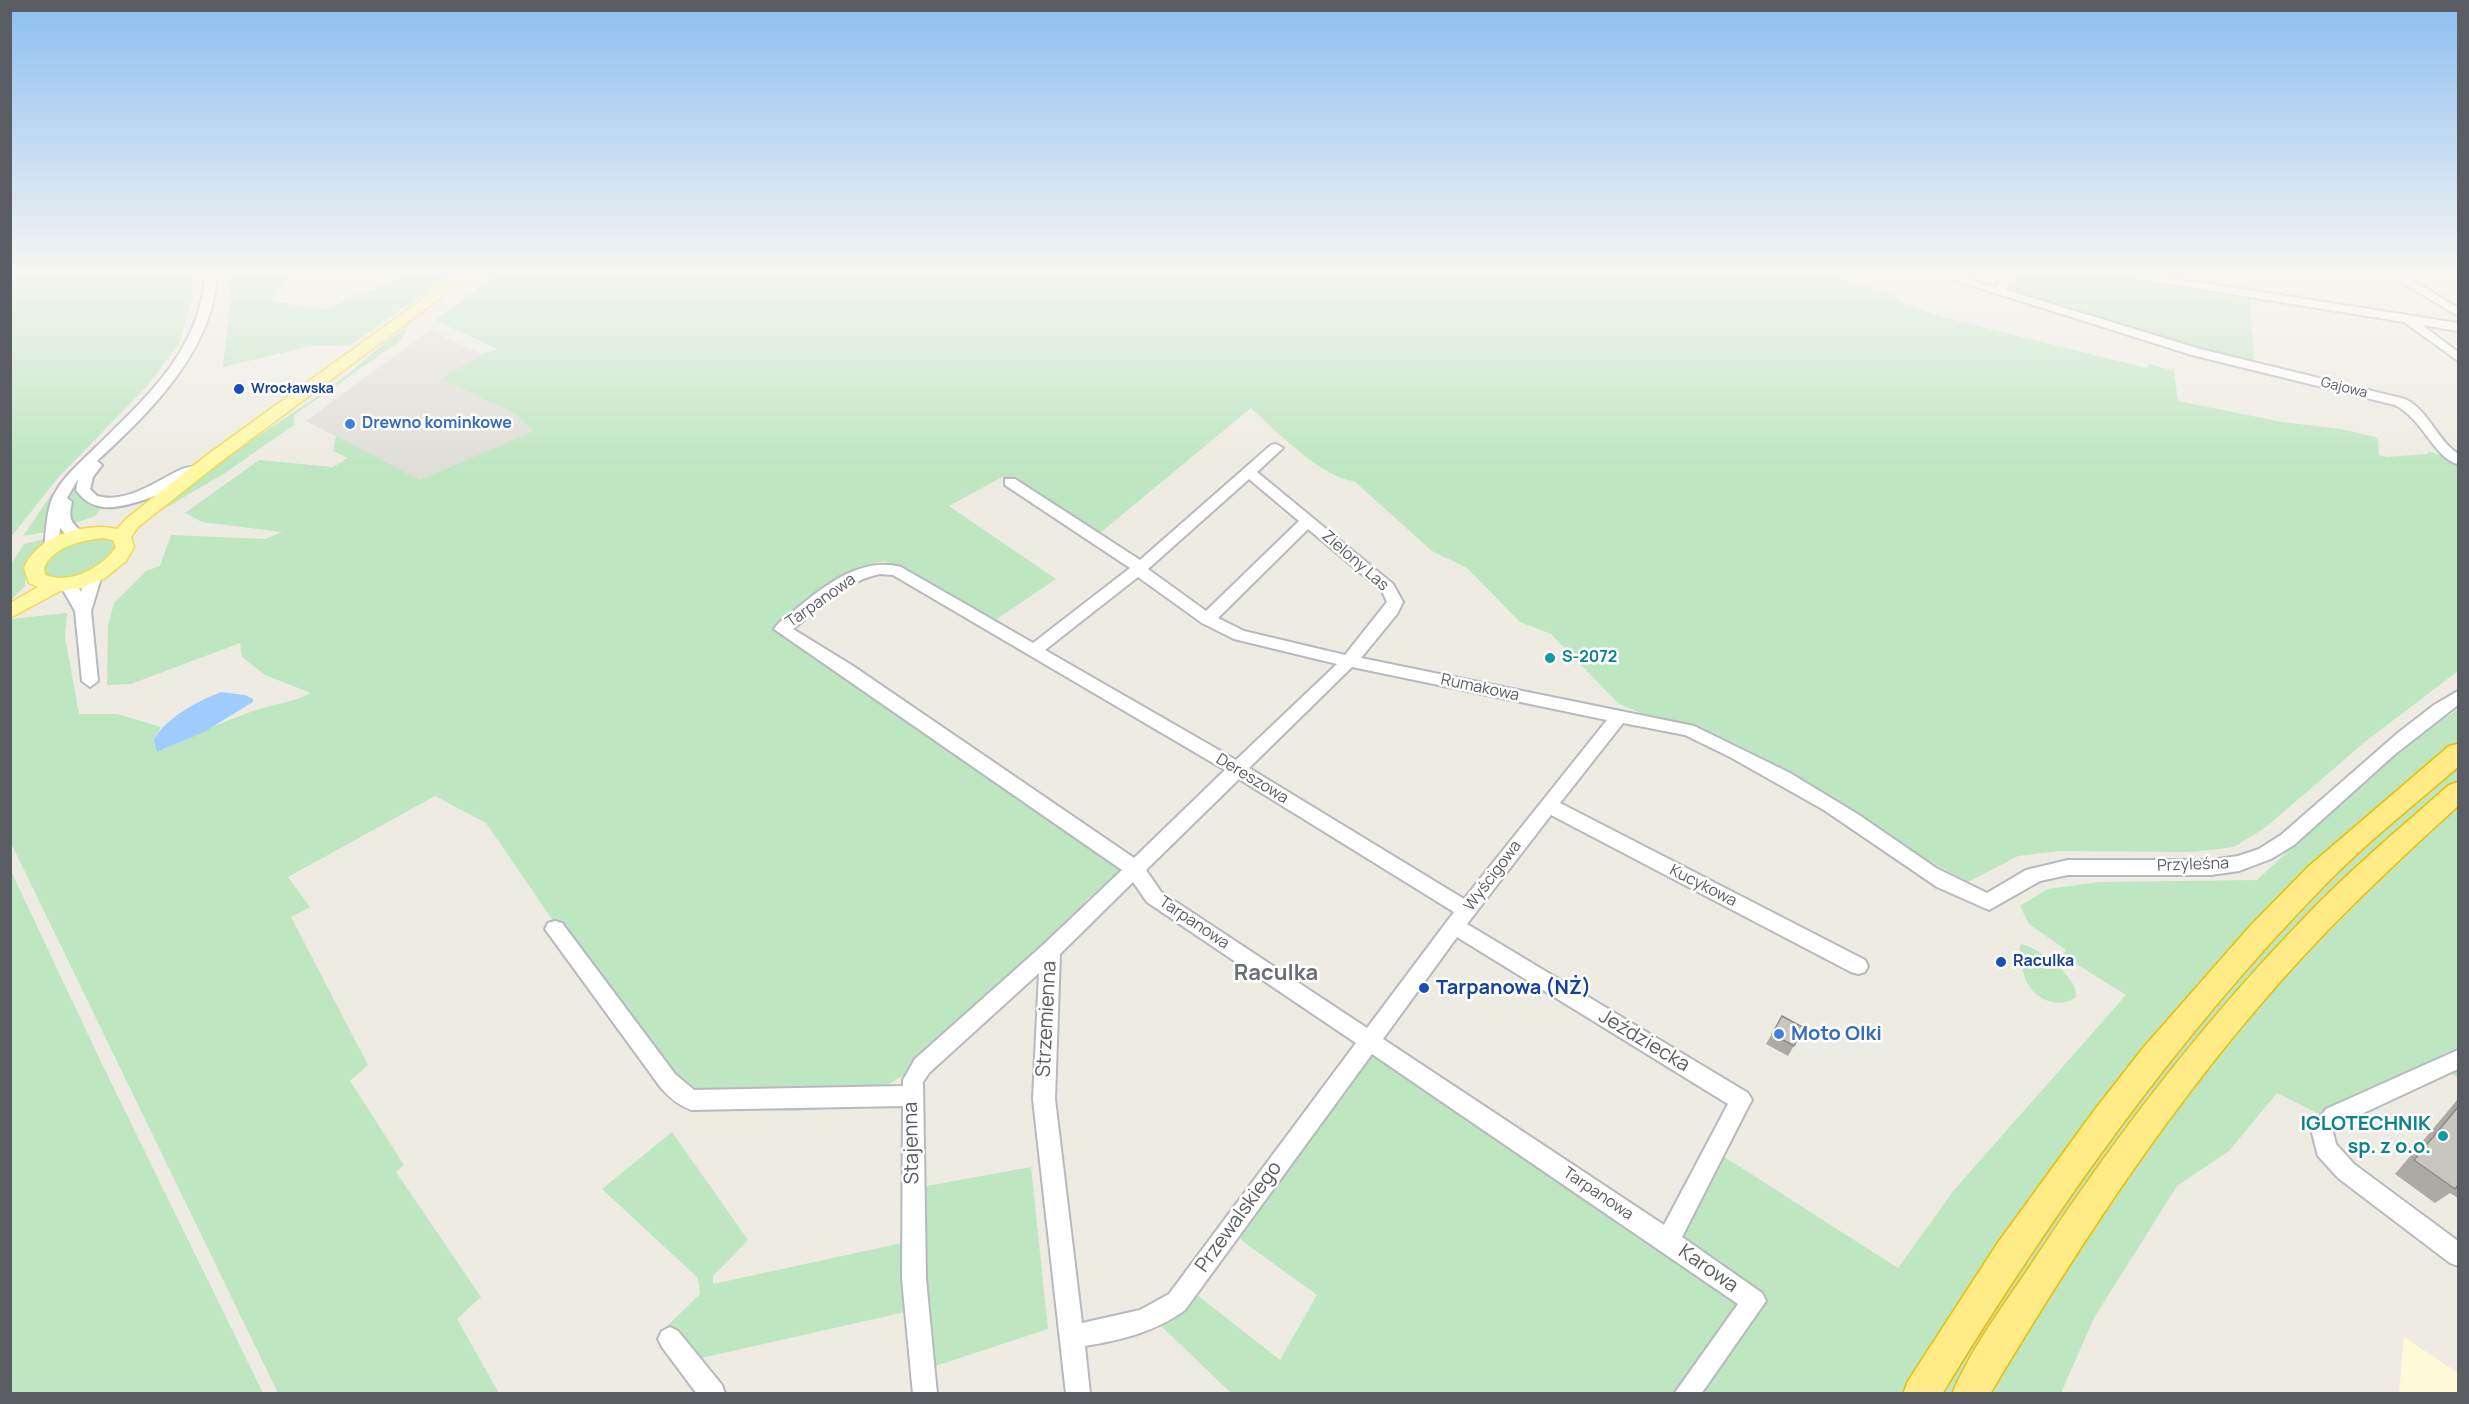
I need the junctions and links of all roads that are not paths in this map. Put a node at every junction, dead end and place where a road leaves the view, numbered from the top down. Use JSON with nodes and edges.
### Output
{"nodes":[{"id":1,"x":195,"y":340,"type":"edge"},
{"id":2,"x":376,"y":340,"type":"edge"},
{"id":3,"x":2155,"y":340,"type":"edge"},
{"id":4,"x":2434,"y":340,"type":"edge"},
{"id":5,"x":2458,"y":357,"type":"edge"},
{"id":6,"x":112,"y":438,"type":"junction"},
{"id":7,"x":1276,"y":448,"type":"dead end"},
{"id":8,"x":97,"y":454,"type":"junction"},
{"id":9,"x":213,"y":459,"type":"junction"},
{"id":10,"x":2458,"y":460,"type":"edge"},
{"id":11,"x":1249,"y":472,"type":"junction"},
{"id":12,"x":1010,"y":482,"type":"dead end"},
{"id":13,"x":1308,"y":521,"type":"junction"},
{"id":14,"x":112,"y":534,"type":"junction"},
{"id":15,"x":78,"y":536,"type":"junction"},
{"id":16,"x":51,"y":548,"type":"junction"},
{"id":17,"x":1139,"y":569,"type":"junction"},
{"id":18,"x":896,"y":570,"type":"joint"},
{"id":19,"x":94,"y":575,"type":"junction"},
{"id":20,"x":36,"y":579,"type":"junction"},
{"id":21,"x":62,"y":584,"type":"junction"},
{"id":22,"x":10,"y":603,"type":"edge"},
{"id":23,"x":83,"y":611,"type":"junction"},
{"id":24,"x":10,"y":612,"type":"edge"},
{"id":25,"x":1207,"y":619,"type":"junction"},
{"id":26,"x":1034,"y":651,"type":"junction"},
{"id":27,"x":1349,"y":661,"type":"junction"},
{"id":28,"x":90,"y":681,"type":"dead end"},
{"id":29,"x":2458,"y":697,"type":"edge"},
{"id":30,"x":1619,"y":716,"type":"junction"},
{"id":31,"x":2458,"y":753,"type":"edge"},
{"id":32,"x":1238,"y":770,"type":"junction"},
{"id":33,"x":2458,"y":792,"type":"edge"},
{"id":34,"x":1548,"y":805,"type":"junction"},
{"id":35,"x":1135,"y":869,"type":"junction"},
{"id":36,"x":1954,"y":890,"type":"joint"},
{"id":37,"x":1467,"y":910,"type":"junction"},
{"id":38,"x":1454,"y":926,"type":"junction"},
{"id":39,"x":555,"y":929,"type":"dead end"},
{"id":40,"x":1050,"y":951,"type":"junction"},
{"id":41,"x":1858,"y":966,"type":"dead end"},
{"id":42,"x":1369,"y":1040,"type":"junction"},
{"id":43,"x":2458,"y":1059,"type":"edge"},
{"id":44,"x":911,"y":1096,"type":"junction"},
{"id":45,"x":1742,"y":1100,"type":"joint"},
{"id":46,"x":1668,"y":1241,"type":"junction"},
{"id":47,"x":2458,"y":1255,"type":"edge"},
{"id":48,"x":1070,"y":1338,"type":"junction"},
{"id":49,"x":670,"y":1339,"type":"dead end"},
{"id":50,"x":712,"y":1394,"type":"edge"},
{"id":51,"x":926,"y":1394,"type":"edge"},
{"id":52,"x":1078,"y":1394,"type":"edge"},
{"id":53,"x":1686,"y":1394,"type":"edge"},
{"id":54,"x":1921,"y":1394,"type":"edge"},
{"id":55,"x":1970,"y":1394,"type":"edge"}],
"edges":[{"from":1,"to":6,"type":"street"},
{"from":2,"to":9,"type":"main road"},
{"from":3,"to":10,"type":"street","name":"Gajowa"},
{"from":4,"to":5,"type":"street"},
{"from":6,"to":8,"type":"street"},
{"from":6,"to":9,"type":"street"},
{"from":7,"to":11,"type":"street"},
{"from":8,"to":15,"type":"street"},
{"from":8,"to":16,"type":"street"},
{"from":9,"to":14,"type":"main road"},
{"from":11,"to":13,"type":"street","name":"Zielony Las"},
{"from":11,"to":17,"type":"street"},
{"from":12,"to":17,"type":"street","name":"Rumakowa"},
{"from":13,"to":25,"type":"street","name":"Zielony Las"},
{"from":13,"to":27,"type":"street","name":"Zielony Las"},
{"from":14,"to":15,"type":"main road"},
{"from":14,"to":19,"type":"main road"},
{"from":15,"to":16,"type":"main road"},
{"from":16,"to":20,"type":"main road"},
{"from":17,"to":25,"type":"street","name":"Rumakowa"},
{"from":17,"to":26,"type":"street"},
{"from":18,"to":26,"type":"street","name":"Dereszowa"},
{"from":18,"to":35,"type":"street","name":"Tarpanowa"},
{"from":19,"to":21,"type":"main road"},
{"from":19,"to":23,"type":"street"},
{"from":20,"to":21,"type":"main road"},
{"from":20,"to":22,"type":"main road"},
{"from":21,"to":23,"type":"street"},
{"from":21,"to":24,"type":"main road"},
{"from":23,"to":28,"type":"street"},
{"from":25,"to":27,"type":"street","name":"Rumakowa"},
{"from":26,"to":32,"type":"street","name":"Dereszowa"},
{"from":27,"to":30,"type":"street","name":"Rumakowa"},
{"from":27,"to":32,"type":"street","name":"Strzemienna"},
{"from":29,"to":36,"type":"street","name":"Przyleśna"},
{"from":30,"to":34,"type":"street","name":"Wyścigowa"},
{"from":30,"to":36,"type":"street","name":"Rumakowa"},
{"from":31,"to":54,"type":"highway"},
{"from":32,"to":35,"type":"street","name":"Strzemienna"},
{"from":32,"to":37,"type":"street","name":"Dereszowa"},
{"from":33,"to":55,"type":"highway"},
{"from":34,"to":37,"type":"street","name":"Wyścigowa"},
{"from":34,"to":41,"type":"street","name":"Kucykowa"},
{"from":35,"to":40,"type":"street","name":"Strzemienna"},
{"from":35,"to":42,"type":"street","name":"Tarpanowa"},
{"from":37,"to":38,"type":"street","name":"Wyścigowa"},
{"from":38,"to":42,"type":"street","name":"Wyścigowa"},
{"from":38,"to":45,"type":"street","name":"Jeździecka"},
{"from":39,"to":44,"type":"street"},
{"from":40,"to":44,"type":"street","name":"Stajenna"},
{"from":40,"to":48,"type":"street","name":"Strzemienna"},
{"from":42,"to":46,"type":"street","name":"Tarpanowa"},
{"from":42,"to":48,"type":"street","name":"Przewalskiego"},
{"from":43,"to":47,"type":"street"},
{"from":44,"to":51,"type":"street","name":"Stajenna"},
{"from":45,"to":46,"type":"street","name":"Karowa"},
{"from":46,"to":53,"type":"street","name":"Karowa"},
{"from":48,"to":52,"type":"street","name":"Strzemienna"},
{"from":49,"to":50,"type":"street"}]}
